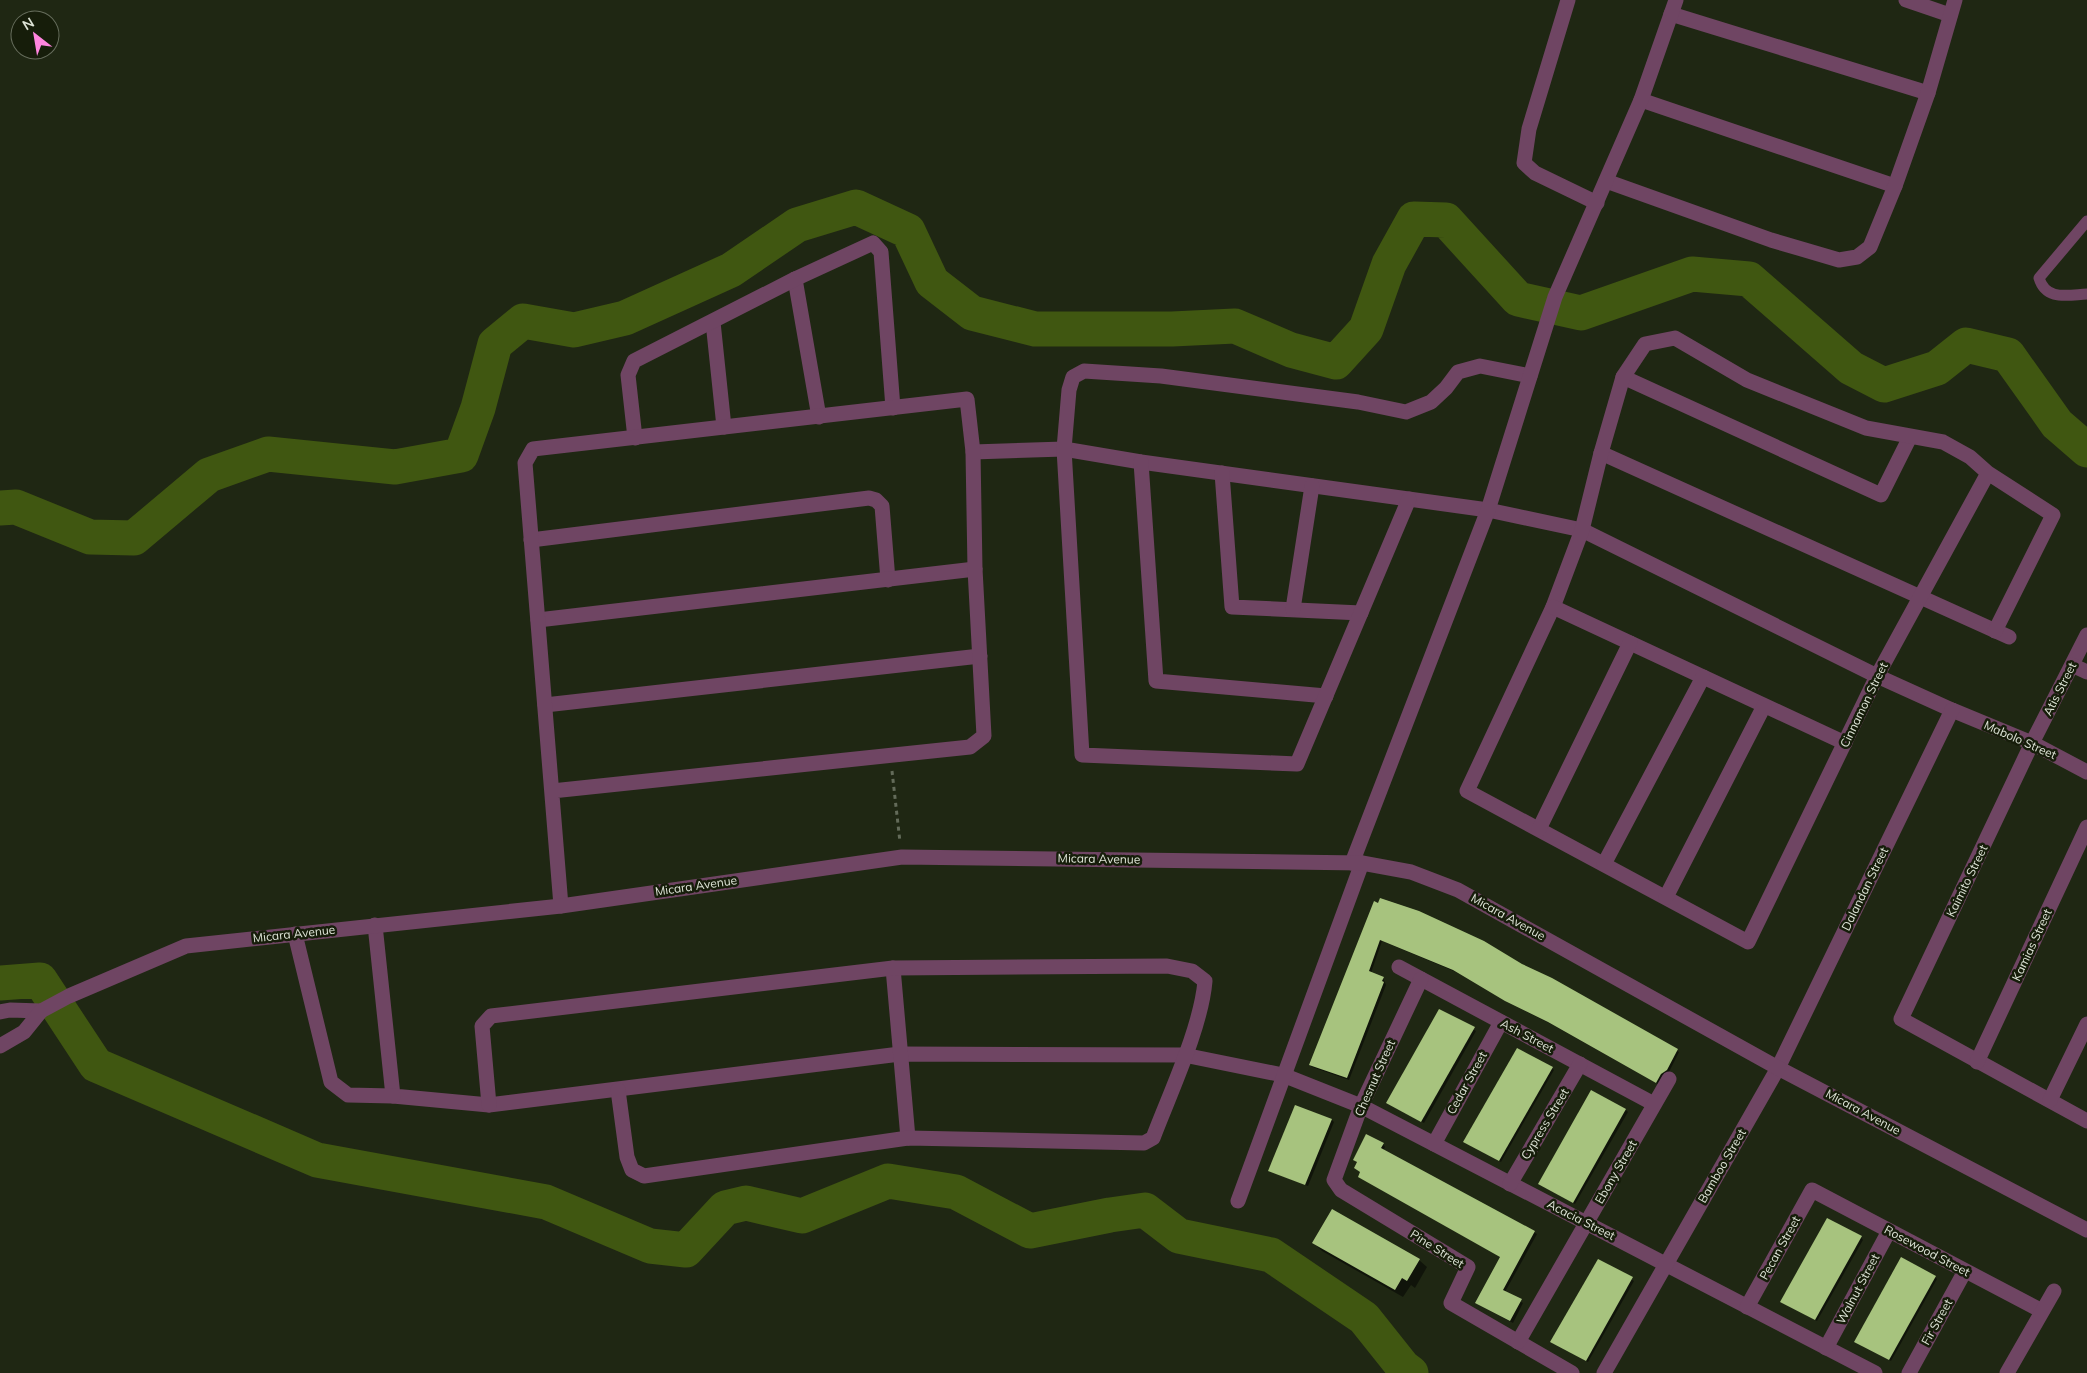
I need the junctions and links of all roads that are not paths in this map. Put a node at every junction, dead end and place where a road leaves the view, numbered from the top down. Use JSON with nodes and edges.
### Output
{"nodes":[{"id":1,"x":1568,"y":0,"type":"edge"},
{"id":2,"x":1906,"y":0,"type":"edge"},
{"id":3,"x":1955,"y":0,"type":"edge"},
{"id":4,"x":1674,"y":7,"type":"edge"},
{"id":5,"x":1950,"y":15,"type":"junction"},
{"id":6,"x":1928,"y":93,"type":"junction"},
{"id":7,"x":1641,"y":100,"type":"junction"},
{"id":8,"x":1606,"y":181,"type":"junction"},
{"id":9,"x":1895,"y":186,"type":"junction"},
{"id":10,"x":1597,"y":203,"type":"junction"},
{"id":11,"x":2087,"y":221,"type":"edge"},
{"id":12,"x":795,"y":279,"type":"junction"},
{"id":13,"x":2087,"y":294,"type":"edge"},
{"id":14,"x":712,"y":322,"type":"junction"},
{"id":15,"x":1530,"y":376,"type":"junction"},
{"id":16,"x":1623,"y":377,"type":"junction"},
{"id":17,"x":893,"y":408,"type":"junction"},
{"id":18,"x":819,"y":416,"type":"junction"},
{"id":19,"x":724,"y":427,"type":"junction"},
{"id":20,"x":1910,"y":437,"type":"junction"},
{"id":21,"x":635,"y":438,"type":"junction"},
{"id":22,"x":1064,"y":449,"type":"junction"},
{"id":23,"x":973,"y":452,"type":"junction"},
{"id":24,"x":1601,"y":453,"type":"junction"},
{"id":25,"x":1141,"y":462,"type":"junction"},
{"id":26,"x":1222,"y":473,"type":"junction"},
{"id":27,"x":1988,"y":473,"type":"junction"},
{"id":28,"x":1312,"y":486,"type":"junction"},
{"id":29,"x":1409,"y":499,"type":"junction"},
{"id":30,"x":1488,"y":510,"type":"junction"},
{"id":31,"x":1582,"y":530,"type":"junction"},
{"id":32,"x":531,"y":540,"type":"junction"},
{"id":33,"x":975,"y":569,"type":"junction"},
{"id":34,"x":888,"y":580,"type":"junction"},
{"id":35,"x":1920,"y":597,"type":"junction"},
{"id":36,"x":1553,"y":607,"type":"junction"},
{"id":37,"x":1293,"y":609,"type":"junction"},
{"id":38,"x":1361,"y":613,"type":"junction"},
{"id":39,"x":538,"y":620,"type":"junction"},
{"id":40,"x":2087,"y":635,"type":"edge"},
{"id":41,"x":1630,"y":643,"type":"junction"},
{"id":42,"x":980,"y":656,"type":"junction"},
{"id":43,"x":2072,"y":665,"type":"junction"},
{"id":44,"x":2087,"y":672,"type":"edge"},
{"id":45,"x":1877,"y":676,"type":"junction"},
{"id":46,"x":1703,"y":677,"type":"junction"},
{"id":47,"x":1326,"y":696,"type":"junction"},
{"id":48,"x":545,"y":705,"type":"junction"},
{"id":49,"x":1764,"y":706,"type":"junction"},
{"id":50,"x":1952,"y":710,"type":"junction"},
{"id":51,"x":1845,"y":743,"type":"junction"},
{"id":52,"x":2032,"y":743,"type":"junction"},
{"id":53,"x":2087,"y":772,"type":"edge"},
{"id":54,"x":552,"y":791,"type":"junction"},
{"id":55,"x":2087,"y":827,"type":"edge"},
{"id":56,"x":1539,"y":829,"type":"junction"},
{"id":57,"x":1357,"y":863,"type":"junction"},
{"id":58,"x":1604,"y":864,"type":"junction"},
{"id":59,"x":1666,"y":897,"type":"junction"},
{"id":60,"x":561,"y":906,"type":"junction"},
{"id":61,"x":375,"y":926,"type":"junction"},
{"id":62,"x":296,"y":934,"type":"junction"},
{"id":63,"x":893,"y":968,"type":"junction"},
{"id":64,"x":1399,"y":968,"type":"dead end"},
{"id":65,"x":1421,"y":979,"type":"junction"},
{"id":66,"x":0,"y":1012,"type":"edge"},
{"id":67,"x":40,"y":1012,"type":"junction"},
{"id":68,"x":1501,"y":1022,"type":"junction"},
{"id":69,"x":2087,"y":1024,"type":"edge"},
{"id":70,"x":0,"y":1046,"type":"edge"},
{"id":71,"x":900,"y":1054,"type":"junction"},
{"id":72,"x":1184,"y":1055,"type":"junction"},
{"id":73,"x":1977,"y":1062,"type":"junction"},
{"id":74,"x":1580,"y":1064,"type":"junction"},
{"id":75,"x":1778,"y":1068,"type":"junction"},
{"id":76,"x":1283,"y":1075,"type":"junction"},
{"id":77,"x":1669,"y":1079,"type":"dead end"},
{"id":78,"x":618,"y":1090,"type":"junction"},
{"id":79,"x":393,"y":1096,"type":"junction"},
{"id":80,"x":2050,"y":1100,"type":"junction"},
{"id":81,"x":1654,"y":1104,"type":"junction"},
{"id":82,"x":489,"y":1105,"type":"junction"},
{"id":83,"x":1362,"y":1106,"type":"junction"},
{"id":84,"x":2087,"y":1121,"type":"edge"},
{"id":85,"x":908,"y":1138,"type":"junction"},
{"id":86,"x":1434,"y":1144,"type":"junction"},
{"id":87,"x":1334,"y":1180,"type":"joint"},
{"id":88,"x":1510,"y":1184,"type":"junction"},
{"id":89,"x":1812,"y":1190,"type":"joint"},
{"id":90,"x":1238,"y":1201,"type":"dead end"},
{"id":91,"x":1586,"y":1223,"type":"junction"},
{"id":92,"x":1889,"y":1230,"type":"junction"},
{"id":93,"x":2087,"y":1230,"type":"edge"},
{"id":94,"x":1666,"y":1265,"type":"junction"},
{"id":95,"x":1965,"y":1271,"type":"junction"},
{"id":96,"x":2054,"y":1291,"type":"dead end"},
{"id":97,"x":1747,"y":1307,"type":"junction"},
{"id":98,"x":2042,"y":1311,"type":"junction"},
{"id":99,"x":1518,"y":1342,"type":"junction"},
{"id":100,"x":1826,"y":1348,"type":"junction"},
{"id":101,"x":1572,"y":1373,"type":"edge"},
{"id":102,"x":1604,"y":1373,"type":"edge"},
{"id":103,"x":1875,"y":1373,"type":"edge"},
{"id":104,"x":1910,"y":1373,"type":"edge"},
{"id":105,"x":2007,"y":1373,"type":"edge"}],
"edges":[{"from":1,"to":10,"type":"street"},
{"from":2,"to":5,"type":"street"},
{"from":3,"to":5,"type":"street"},
{"from":4,"to":6,"type":"street"},
{"from":4,"to":7,"type":"street"},
{"from":5,"to":6,"type":"street"},
{"from":6,"to":9,"type":"street"},
{"from":7,"to":8,"type":"street"},
{"from":7,"to":9,"type":"street"},
{"from":8,"to":9,"type":"street"},
{"from":8,"to":10,"type":"street"},
{"from":10,"to":15,"type":"street"},
{"from":11,"to":13,"type":"lane"},
{"from":12,"to":14,"type":"street"},
{"from":12,"to":17,"type":"street"},
{"from":12,"to":18,"type":"street"},
{"from":14,"to":19,"type":"street"},
{"from":14,"to":21,"type":"street"},
{"from":15,"to":22,"type":"street"},
{"from":15,"to":30,"type":"street"},
{"from":16,"to":20,"type":"street"},
{"from":16,"to":20,"type":"street"},
{"from":16,"to":24,"type":"street"},
{"from":17,"to":18,"type":"street"},
{"from":17,"to":23,"type":"street"},
{"from":18,"to":19,"type":"street"},
{"from":19,"to":21,"type":"street"},
{"from":20,"to":27,"type":"street"},
{"from":21,"to":32,"type":"street"},
{"from":22,"to":23,"type":"street","name":"Mabolo Street"},
{"from":22,"to":25,"type":"street","name":"Mabolo Street"},
{"from":22,"to":47,"type":"street"},
{"from":23,"to":33,"type":"street"},
{"from":24,"to":31,"type":"street"},
{"from":24,"to":35,"type":"street"},
{"from":25,"to":26,"type":"street","name":"Mabolo Street"},
{"from":25,"to":47,"type":"street"},
{"from":26,"to":28,"type":"street","name":"Mabolo Street"},
{"from":26,"to":37,"type":"street"},
{"from":27,"to":35,"type":"street","name":"Cinnamon Street"},
{"from":27,"to":35,"type":"street"},
{"from":28,"to":29,"type":"street","name":"Mabolo Street"},
{"from":28,"to":37,"type":"street"},
{"from":29,"to":30,"type":"street","name":"Mabolo Street"},
{"from":29,"to":38,"type":"street"},
{"from":30,"to":31,"type":"street","name":"Mabolo Street"},
{"from":30,"to":57,"type":"street"},
{"from":31,"to":36,"type":"street"},
{"from":31,"to":45,"type":"street","name":"Mabolo Street"},
{"from":32,"to":34,"type":"street"},
{"from":32,"to":39,"type":"street"},
{"from":33,"to":34,"type":"street"},
{"from":33,"to":42,"type":"street"},
{"from":34,"to":39,"type":"street"},
{"from":35,"to":45,"type":"street","name":"Cinnamon Street"},
{"from":36,"to":41,"type":"street"},
{"from":36,"to":56,"type":"street"},
{"from":37,"to":38,"type":"street"},
{"from":38,"to":47,"type":"street"},
{"from":39,"to":48,"type":"street"},
{"from":40,"to":43,"type":"street","name":"Atis Street"},
{"from":41,"to":46,"type":"street"},
{"from":41,"to":56,"type":"street"},
{"from":42,"to":48,"type":"street"},
{"from":42,"to":54,"type":"street"},
{"from":43,"to":44,"type":"street"},
{"from":43,"to":52,"type":"street","name":"Atis Street"},
{"from":45,"to":50,"type":"street","name":"Mabolo Street"},
{"from":45,"to":51,"type":"street","name":"Cinnamon Street"},
{"from":46,"to":49,"type":"street"},
{"from":46,"to":58,"type":"street"},
{"from":48,"to":54,"type":"street"},
{"from":49,"to":51,"type":"street"},
{"from":49,"to":59,"type":"street"},
{"from":50,"to":52,"type":"street","name":"Mabolo Street"},
{"from":50,"to":75,"type":"street","name":"Dalandan Street"},
{"from":51,"to":59,"type":"street","name":"Cinnamon Street"},
{"from":52,"to":53,"type":"street","name":"Mabolo Street"},
{"from":52,"to":73,"type":"street","name":"Kaimito Street"},
{"from":54,"to":60,"type":"street"},
{"from":55,"to":73,"type":"street","name":"Kamias Street"},
{"from":56,"to":58,"type":"street"},
{"from":57,"to":60,"type":"street","name":"Micara Avenue"},
{"from":57,"to":75,"type":"street","name":"Micara Avenue"},
{"from":57,"to":76,"type":"street"},
{"from":58,"to":59,"type":"street"},
{"from":60,"to":61,"type":"street","name":"Micara Avenue"},
{"from":61,"to":62,"type":"street","name":"Micara Avenue"},
{"from":61,"to":79,"type":"street"},
{"from":62,"to":67,"type":"street","name":"Micara Avenue"},
{"from":62,"to":79,"type":"street","name":"Acacia Street"},
{"from":63,"to":71,"type":"street"},
{"from":63,"to":72,"type":"street"},
{"from":63,"to":82,"type":"street"},
{"from":64,"to":65,"type":"street","name":"Ash Street"},
{"from":65,"to":68,"type":"street","name":"Ash Street"},
{"from":65,"to":83,"type":"street","name":"Chesnut Street"},
{"from":66,"to":67,"type":"street"},
{"from":67,"to":70,"type":"street","name":"Micara Avenue"},
{"from":68,"to":74,"type":"street","name":"Ash Street"},
{"from":68,"to":86,"type":"street","name":"Cedar Street"},
{"from":69,"to":80,"type":"street"},
{"from":71,"to":72,"type":"street","name":"Acacia Street"},
{"from":71,"to":78,"type":"street","name":"Acacia Street"},
{"from":71,"to":85,"type":"street"},
{"from":72,"to":76,"type":"street","name":"Acacia Street"},
{"from":72,"to":85,"type":"street"},
{"from":73,"to":80,"type":"street"},
{"from":74,"to":81,"type":"street","name":"Ash Street"},
{"from":74,"to":88,"type":"street","name":"Cypress Street"},
{"from":75,"to":93,"type":"street","name":"Micara Avenue"},
{"from":75,"to":94,"type":"street","name":"Bamboo Street"},
{"from":76,"to":83,"type":"street","name":"Acacia Street"},
{"from":76,"to":90,"type":"street"},
{"from":77,"to":81,"type":"street","name":"Ebony Street"},
{"from":78,"to":82,"type":"street","name":"Acacia Street"},
{"from":78,"to":85,"type":"street"},
{"from":79,"to":82,"type":"street","name":"Acacia Street"},
{"from":80,"to":84,"type":"street"},
{"from":81,"to":91,"type":"street","name":"Ebony Street"},
{"from":83,"to":86,"type":"street","name":"Acacia Street"},
{"from":83,"to":87,"type":"street","name":"Chesnut Street"},
{"from":86,"to":88,"type":"street","name":"Acacia Street"},
{"from":87,"to":99,"type":"street","name":"Pine Street"},
{"from":88,"to":91,"type":"street","name":"Acacia Street"},
{"from":89,"to":92,"type":"street","name":"Rosewood Street"},
{"from":89,"to":97,"type":"street","name":"Pecan Street"},
{"from":91,"to":94,"type":"street","name":"Acacia Street"},
{"from":91,"to":99,"type":"street","name":"Ebony Street"},
{"from":92,"to":95,"type":"street","name":"Rosewood Street"},
{"from":92,"to":100,"type":"street","name":"Walnut Street"},
{"from":94,"to":97,"type":"street","name":"Acacia Street"},
{"from":94,"to":102,"type":"street","name":"Bamboo Street"},
{"from":95,"to":98,"type":"street","name":"Rosewood Street"},
{"from":95,"to":104,"type":"street","name":"Fir Street"},
{"from":96,"to":98,"type":"street"},
{"from":97,"to":100,"type":"street","name":"Acacia Street"},
{"from":98,"to":105,"type":"street"},
{"from":99,"to":101,"type":"street","name":"Pine Street"},
{"from":100,"to":103,"type":"street","name":"Acacia Street"}]}
